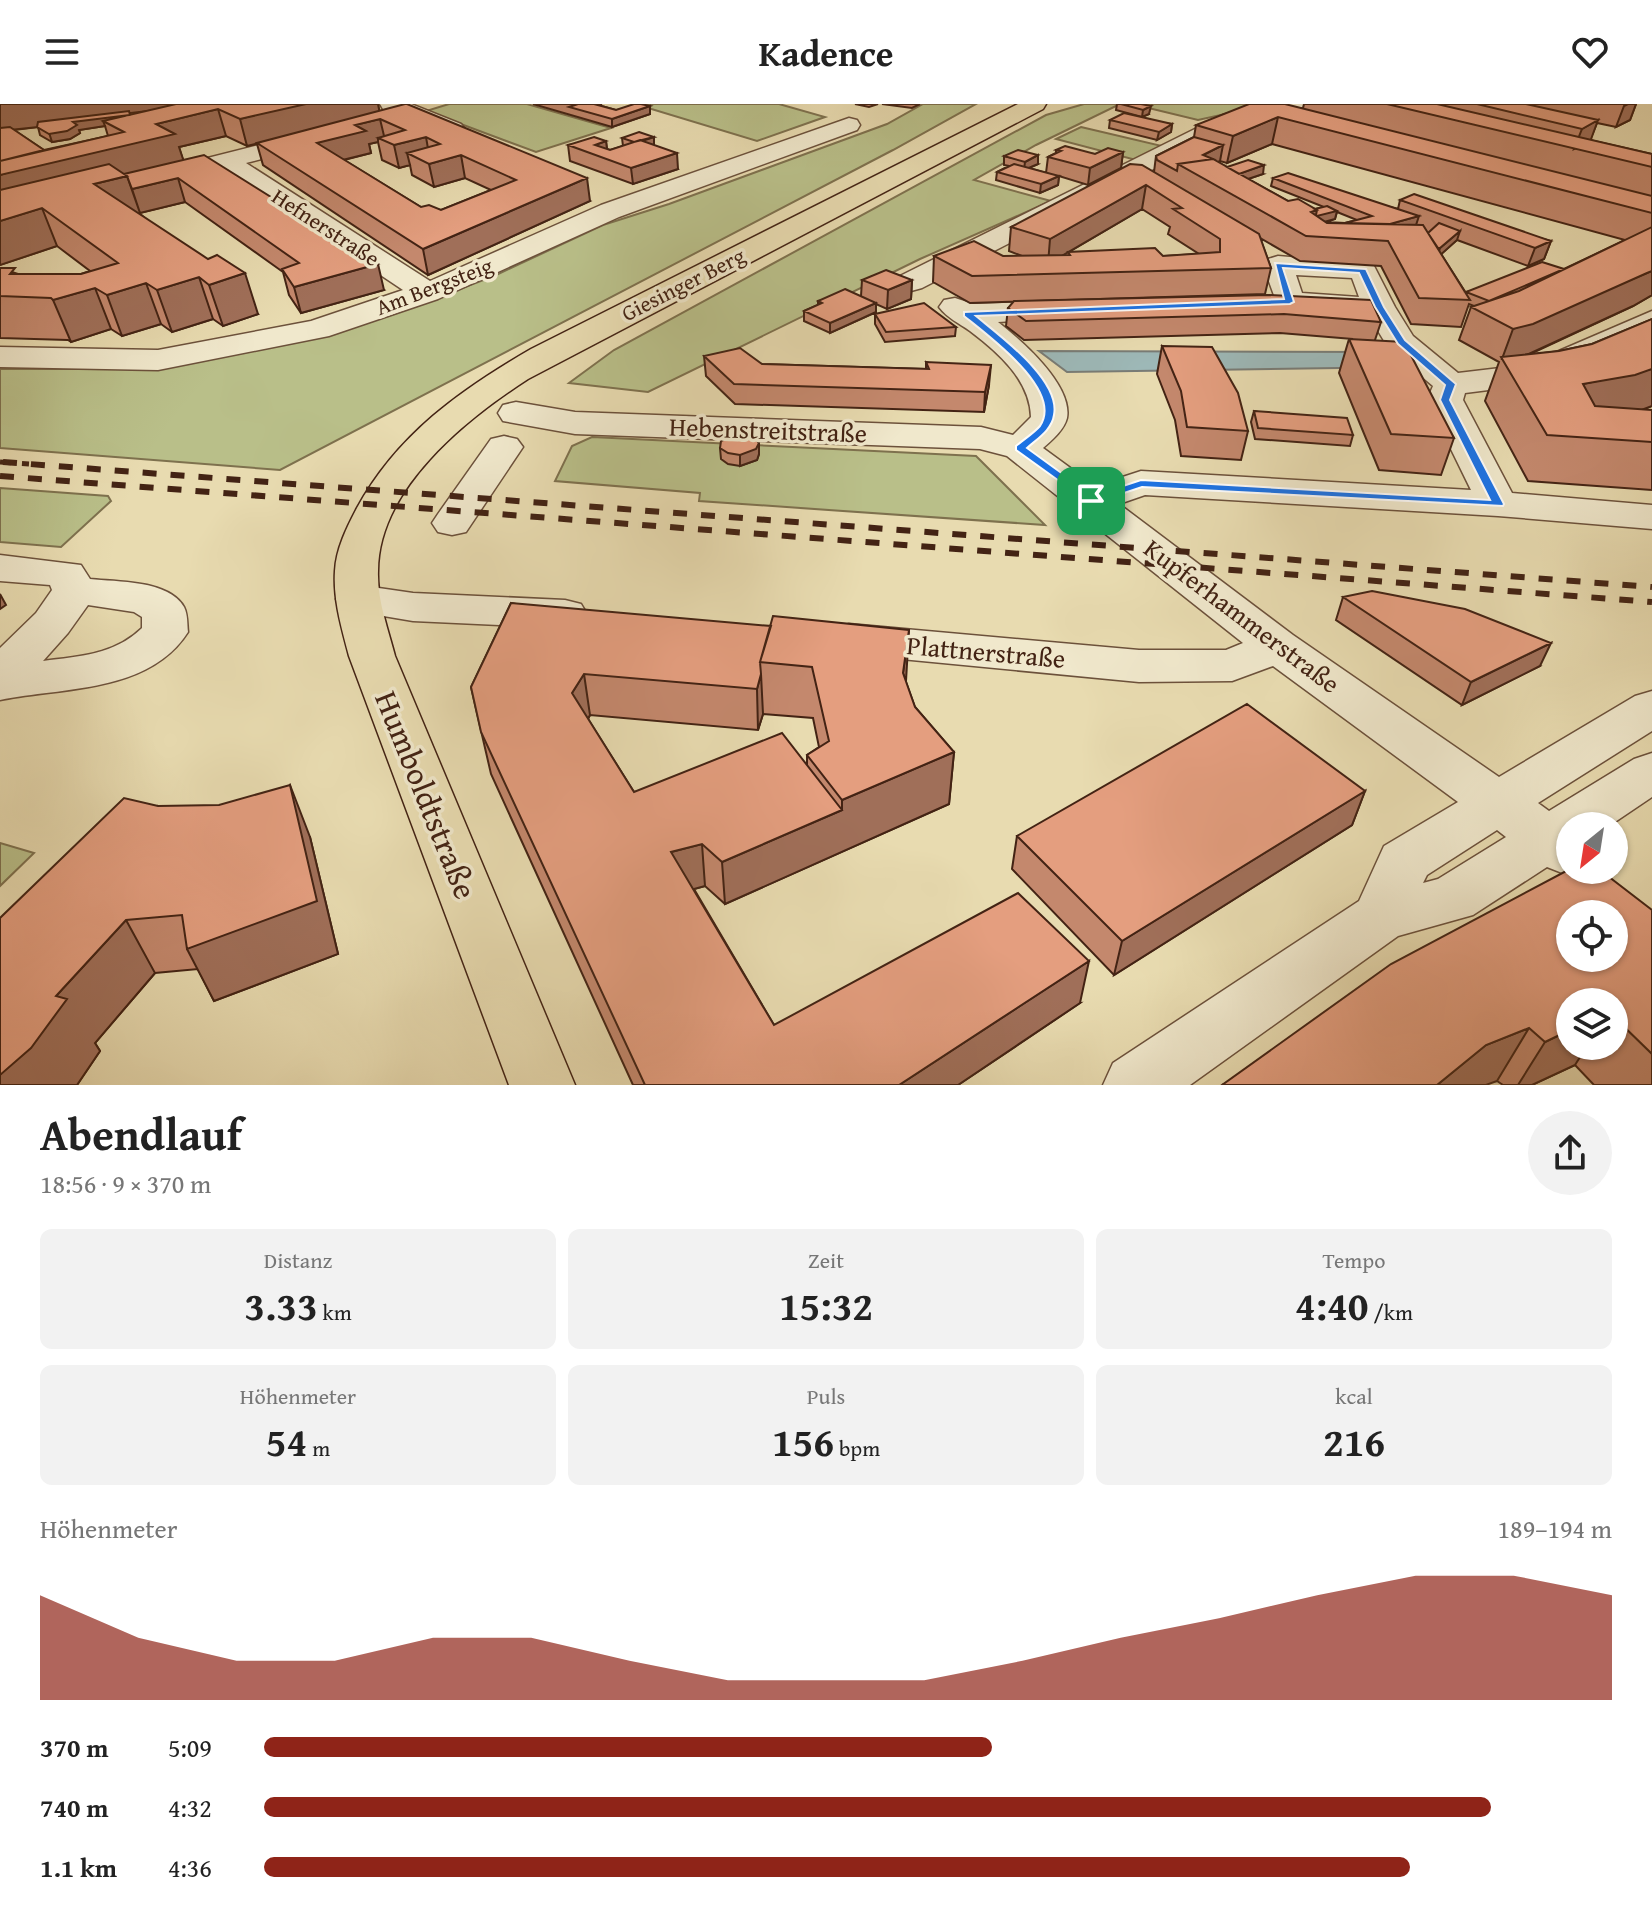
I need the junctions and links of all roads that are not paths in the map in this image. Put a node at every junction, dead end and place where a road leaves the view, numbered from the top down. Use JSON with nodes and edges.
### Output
{"nodes":[{"id":1,"x":1027,"y":106,"type":"edge"},
{"id":2,"x":411,"y":108,"type":"edge"},
{"id":3,"x":1307,"y":115,"type":"edge"},
{"id":4,"x":372,"y":125,"type":"edge"},
{"id":5,"x":849,"y":125,"type":"dead end"},
{"id":6,"x":342,"y":132,"type":"edge"},
{"id":7,"x":471,"y":136,"type":"edge"},
{"id":8,"x":225,"y":160,"type":"junction"},
{"id":9,"x":1129,"y":173,"type":"junction"},
{"id":10,"x":135,"y":184,"type":"edge"},
{"id":11,"x":1155,"y":185,"type":"edge"},
{"id":12,"x":607,"y":191,"type":"dead end"},
{"id":13,"x":633,"y":203,"type":"junction"},
{"id":14,"x":427,"y":293,"type":"junction"},
{"id":15,"x":1290,"y":302,"type":"junction"},
{"id":16,"x":1256,"y":303,"type":"edge"},
{"id":17,"x":1379,"y":307,"type":"junction"},
{"id":18,"x":1104,"y":309,"type":"edge"},
{"id":19,"x":967,"y":314,"type":"junction"},
{"id":20,"x":1652,"y":321,"type":"edge"},
{"id":21,"x":0,"y":357,"type":"edge"},
{"id":22,"x":1451,"y":384,"type":"junction"},
{"id":23,"x":1020,"y":448,"type":"junction"},
{"id":24,"x":381,"y":499,"type":"joint"},
{"id":25,"x":1091,"y":501,"type":"junction"},
{"id":26,"x":1498,"y":504,"type":"junction"},
{"id":27,"x":1652,"y":517,"type":"edge"},
{"id":28,"x":452,"y":523,"type":"dead end"},
{"id":29,"x":0,"y":568,"type":"edge"},
{"id":30,"x":74,"y":590,"type":"junction"},
{"id":31,"x":358,"y":599,"type":"junction"},
{"id":32,"x":602,"y":617,"type":"edge"},
{"id":33,"x":815,"y":636,"type":"edge"},
{"id":34,"x":1277,"y":646,"type":"junction"},
{"id":35,"x":0,"y":671,"type":"edge"},
{"id":36,"x":0,"y":684,"type":"edge"},
{"id":37,"x":1652,"y":708,"type":"edge"},
{"id":38,"x":1652,"y":772,"type":"edge"},
{"id":39,"x":1499,"y":802,"type":"junction"},
{"id":40,"x":1620,"y":812,"type":"edge"},
{"id":41,"x":1556,"y":844,"type":"edge"},
{"id":42,"x":1556,"y":869,"type":"edge"},
{"id":43,"x":1381,"y":917,"type":"junction"},
{"id":44,"x":542,"y":1085,"type":"edge"},
{"id":45,"x":1136,"y":1085,"type":"edge"}],
"edges":[{"from":1,"to":24,"type":"main road","name":"Giesinger Berg"},
{"from":2,"to":4,"type":"street"},
{"from":2,"to":7,"type":"street"},
{"from":3,"to":9,"type":"street"},
{"from":5,"to":13,"type":"street","name":"Am Bergsteig"},
{"from":6,"to":8,"type":"street"},
{"from":8,"to":10,"type":"street"},
{"from":8,"to":14,"type":"street","name":"Hefnerstraße"},
{"from":9,"to":11,"type":"street"},
{"from":9,"to":19,"type":"street"},
{"from":12,"to":13,"type":"street"},
{"from":13,"to":14,"type":"street","name":"Am Bergsteig"},
{"from":14,"to":21,"type":"street","name":"Am Bergsteig"},
{"from":15,"to":16,"type":"street"},
{"from":15,"to":17,"type":"street"},
{"from":15,"to":17,"type":"street"},
{"from":17,"to":22,"type":"street"},
{"from":18,"to":19,"type":"street"},
{"from":19,"to":23,"type":"street"},
{"from":20,"to":22,"type":"street"},
{"from":22,"to":26,"type":"street"},
{"from":23,"to":25,"type":"street","name":"Kupferhammerstraße"},
{"from":23,"to":28,"type":"street","name":"Hebenstreitstraße"},
{"from":24,"to":31,"type":"main road","name":"Humboldtstraße"},
{"from":25,"to":26,"type":"street"},
{"from":25,"to":34,"type":"street","name":"Kupferhammerstraße"},
{"from":26,"to":27,"type":"street"},
{"from":29,"to":30,"type":"street"},
{"from":30,"to":35,"type":"street"},
{"from":30,"to":36,"type":"street"},
{"from":31,"to":32,"type":"street"},
{"from":31,"to":44,"type":"main road","name":"Humboldtstraße"},
{"from":33,"to":34,"type":"street","name":"Plattnerstraße"},
{"from":34,"to":39,"type":"street","name":"Kupferhammerstraße"},
{"from":37,"to":39,"type":"street"},
{"from":38,"to":40,"type":"street"},
{"from":39,"to":41,"type":"street","name":"Kupferhammerstraße"},
{"from":39,"to":43,"type":"street"},
{"from":42,"to":43,"type":"street"},
{"from":43,"to":45,"type":"street"}]}
